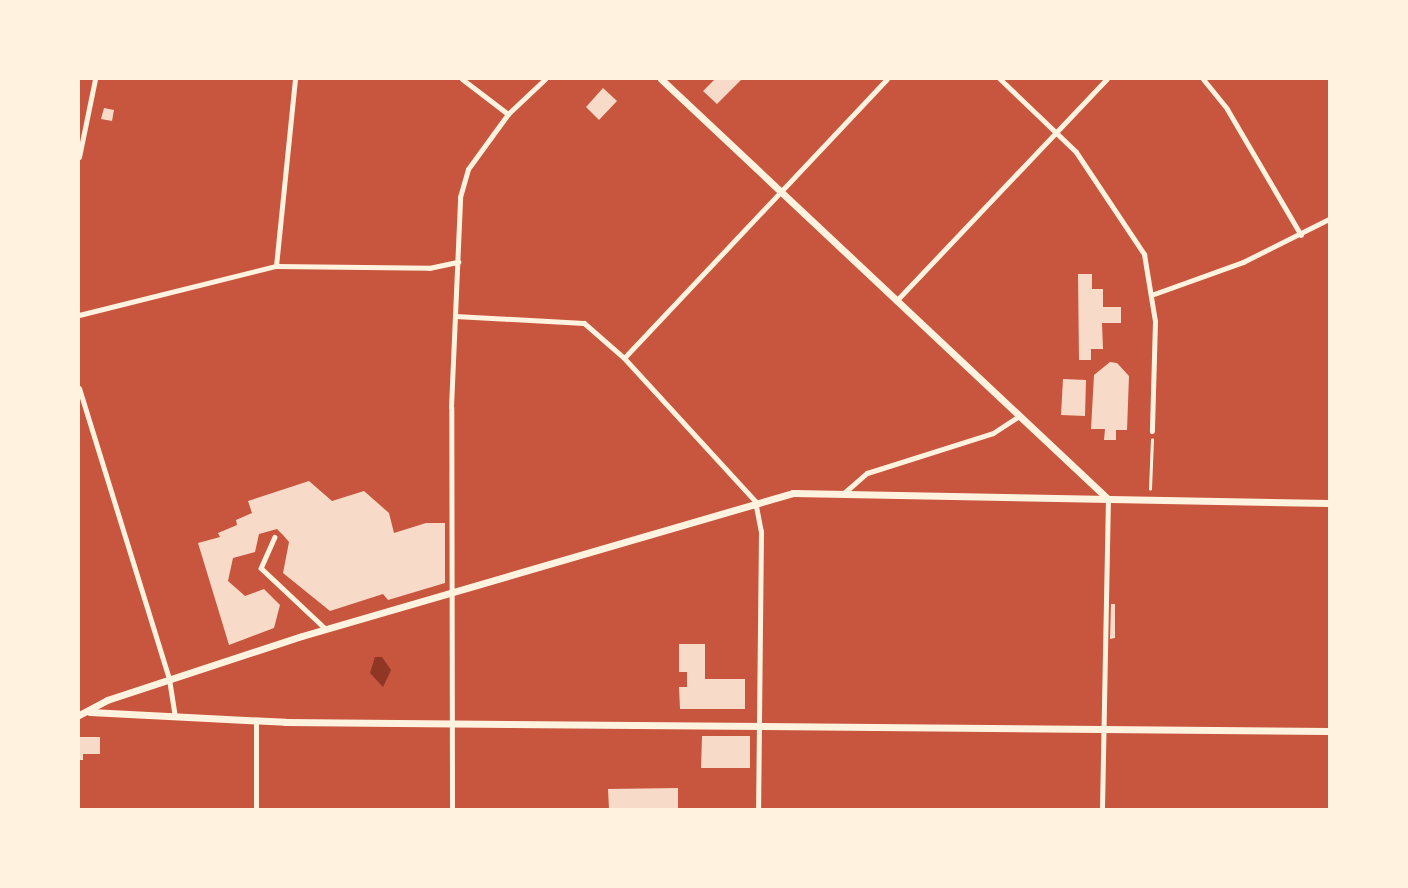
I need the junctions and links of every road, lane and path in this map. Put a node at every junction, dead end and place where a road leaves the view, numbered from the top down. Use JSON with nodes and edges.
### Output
{"nodes":[{"id":1,"x":95,"y":79,"type":"edge"},
{"id":2,"x":295,"y":79,"type":"edge"},
{"id":3,"x":462,"y":79,"type":"edge"},
{"id":4,"x":545,"y":79,"type":"edge"},
{"id":5,"x":661,"y":79,"type":"edge"},
{"id":6,"x":887,"y":79,"type":"edge"},
{"id":7,"x":1000,"y":79,"type":"edge"},
{"id":8,"x":1107,"y":79,"type":"edge"},
{"id":9,"x":1203,"y":79,"type":"edge"},
{"id":10,"x":508,"y":114,"type":"junction"},
{"id":11,"x":1057,"y":133,"type":"junction"},
{"id":12,"x":79,"y":154,"type":"edge"},
{"id":13,"x":782,"y":193,"type":"junction"},
{"id":14,"x":1329,"y":219,"type":"edge"},
{"id":15,"x":1301,"y":235,"type":"junction"},
{"id":16,"x":458,"y":262,"type":"junction"},
{"id":17,"x":276,"y":266,"type":"junction"},
{"id":18,"x":1154,"y":294,"type":"junction"},
{"id":19,"x":896,"y":301,"type":"junction"},
{"id":20,"x":79,"y":316,"type":"edge"},
{"id":21,"x":455,"y":316,"type":"junction"},
{"id":22,"x":624,"y":358,"type":"junction"},
{"id":23,"x":79,"y":388,"type":"edge"},
{"id":24,"x":1019,"y":416,"type":"junction"},
{"id":25,"x":1152,"y":431,"type":"joint"},
{"id":26,"x":845,"y":492,"type":"junction"},
{"id":27,"x":1108,"y":499,"type":"junction"},
{"id":28,"x":1149,"y":500,"type":"junction"},
{"id":29,"x":755,"y":501,"type":"junction"},
{"id":30,"x":1329,"y":503,"type":"edge"},
{"id":31,"x":275,"y":537,"type":"dead end"},
{"id":32,"x":451,"y":594,"type":"junction"},
{"id":33,"x":326,"y":629,"type":"junction"},
{"id":34,"x":169,"y":679,"type":"junction"},
{"id":35,"x":89,"y":712,"type":"junction"},
{"id":36,"x":79,"y":715,"type":"edge"},
{"id":37,"x":176,"y":720,"type":"junction"},
{"id":38,"x":256,"y":722,"type":"junction"},
{"id":39,"x":758,"y":723,"type":"junction"},
{"id":40,"x":452,"y":724,"type":"junction"},
{"id":41,"x":1104,"y":726,"type":"junction"},
{"id":42,"x":1329,"y":731,"type":"edge"},
{"id":43,"x":256,"y":809,"type":"edge"},
{"id":44,"x":452,"y":809,"type":"edge"},
{"id":45,"x":758,"y":809,"type":"edge"},
{"id":46,"x":1102,"y":809,"type":"edge"}],
"edges":[{"from":1,"to":12,"type":"street"},
{"from":2,"to":17,"type":"street"},
{"from":3,"to":10,"type":"street"},
{"from":4,"to":10,"type":"street"},
{"from":5,"to":13,"type":"street"},
{"from":6,"to":13,"type":"street"},
{"from":7,"to":11,"type":"street"},
{"from":8,"to":11,"type":"street"},
{"from":9,"to":15,"type":"street"},
{"from":10,"to":16,"type":"street"},
{"from":11,"to":18,"type":"street"},
{"from":11,"to":19,"type":"street"},
{"from":13,"to":19,"type":"street"},
{"from":13,"to":22,"type":"street"},
{"from":14,"to":15,"type":"street"},
{"from":15,"to":18,"type":"street"},
{"from":16,"to":17,"type":"street"},
{"from":16,"to":21,"type":"street"},
{"from":17,"to":20,"type":"street"},
{"from":18,"to":25,"type":"street"},
{"from":19,"to":24,"type":"street"},
{"from":21,"to":22,"type":"street"},
{"from":21,"to":32,"type":"street"},
{"from":22,"to":29,"type":"street"},
{"from":23,"to":34,"type":"street"},
{"from":24,"to":26,"type":"street"},
{"from":24,"to":27,"type":"street"},
{"from":25,"to":28,"type":"path"},
{"from":26,"to":27,"type":"street"},
{"from":26,"to":29,"type":"street"},
{"from":27,"to":28,"type":"street"},
{"from":27,"to":41,"type":"street"},
{"from":28,"to":30,"type":"street"},
{"from":29,"to":32,"type":"street"},
{"from":29,"to":39,"type":"street"},
{"from":31,"to":33,"type":"street"},
{"from":32,"to":33,"type":"street"},
{"from":32,"to":40,"type":"street"},
{"from":33,"to":34,"type":"street"},
{"from":34,"to":35,"type":"street"},
{"from":34,"to":37,"type":"street"},
{"from":35,"to":36,"type":"street"},
{"from":35,"to":37,"type":"street"},
{"from":37,"to":38,"type":"street"},
{"from":38,"to":40,"type":"street"},
{"from":38,"to":43,"type":"street"},
{"from":39,"to":40,"type":"street"},
{"from":39,"to":41,"type":"street"},
{"from":39,"to":45,"type":"street"},
{"from":40,"to":44,"type":"street"},
{"from":41,"to":42,"type":"street"},
{"from":41,"to":46,"type":"street"}]}
